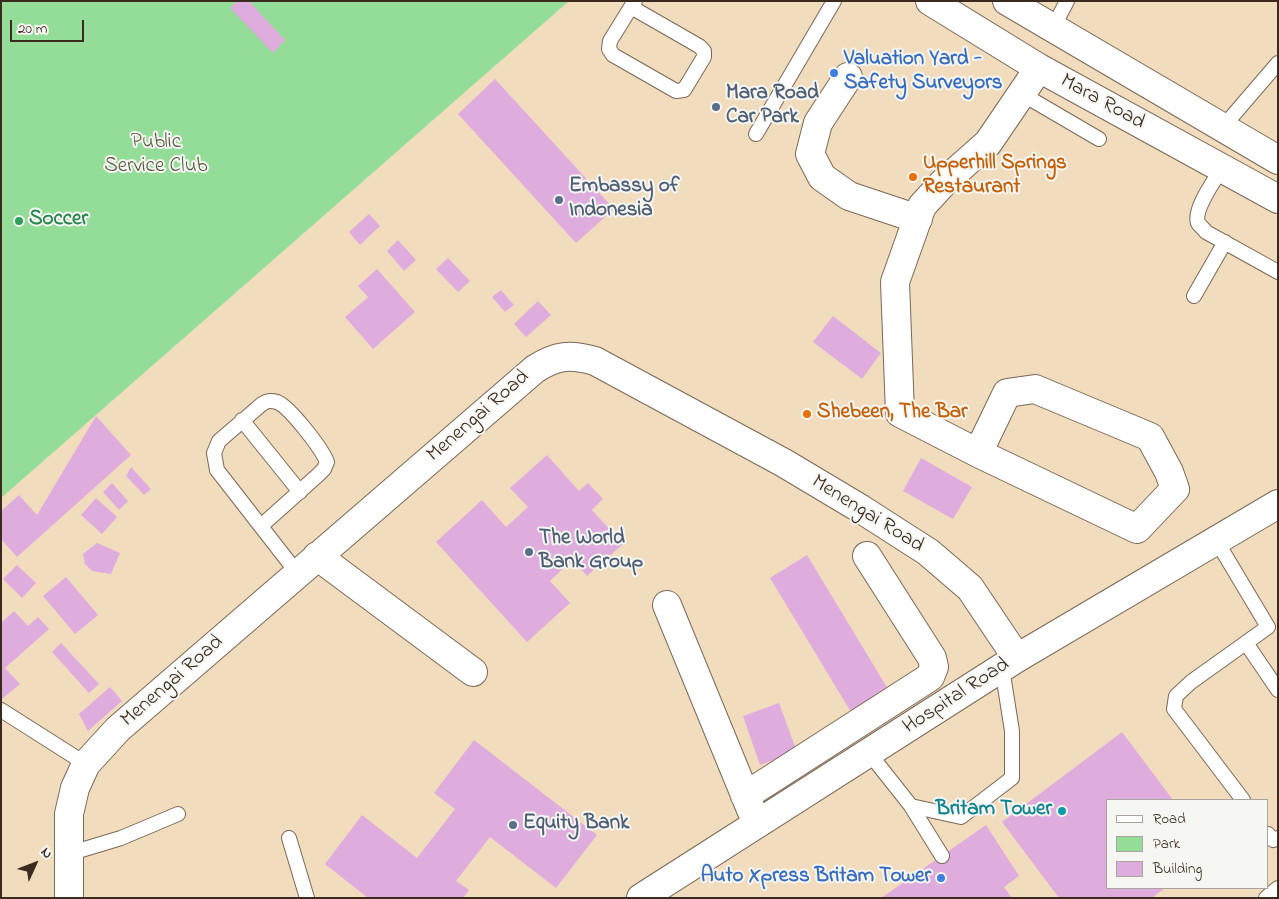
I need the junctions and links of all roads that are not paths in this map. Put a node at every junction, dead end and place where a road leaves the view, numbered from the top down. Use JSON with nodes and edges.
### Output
{"nodes":[{"id":1,"x":834,"y":1,"type":"edge"},
{"id":2,"x":930,"y":1,"type":"edge"},
{"id":3,"x":1007,"y":1,"type":"edge"},
{"id":4,"x":1068,"y":1,"type":"edge"},
{"id":5,"x":633,"y":4,"type":"edge"},
{"id":6,"x":1053,"y":28,"type":"junction"},
{"id":7,"x":1278,"y":63,"type":"edge"},
{"id":8,"x":1039,"y":68,"type":"junction"},
{"id":9,"x":848,"y":76,"type":"dead end"},
{"id":10,"x":1022,"y":94,"type":"junction"},
{"id":11,"x":1223,"y":127,"type":"junction"},
{"id":12,"x":756,"y":134,"type":"dead end"},
{"id":13,"x":1099,"y":139,"type":"dead end"},
{"id":14,"x":1278,"y":160,"type":"edge"},
{"id":15,"x":1222,"y":168,"type":"junction"},
{"id":16,"x":1278,"y":199,"type":"edge"},
{"id":17,"x":918,"y":219,"type":"junction"},
{"id":18,"x":1225,"y":242,"type":"junction"},
{"id":19,"x":1278,"y":272,"type":"edge"},
{"id":20,"x":1194,"y":296,"type":"dead end"},
{"id":21,"x":242,"y":420,"type":"junction"},
{"id":22,"x":978,"y":454,"type":"junction"},
{"id":23,"x":300,"y":492,"type":"junction"},
{"id":24,"x":1278,"y":504,"type":"edge"},
{"id":25,"x":261,"y":526,"type":"junction"},
{"id":26,"x":1216,"y":540,"type":"junction"},
{"id":27,"x":867,"y":556,"type":"dead end"},
{"id":28,"x":308,"y":565,"type":"junction"},
{"id":29,"x":667,"y":605,"type":"dead end"},
{"id":30,"x":1273,"y":624,"type":"edge"},
{"id":31,"x":1246,"y":643,"type":"junction"},
{"id":32,"x":1009,"y":663,"type":"junction"},
{"id":33,"x":474,"y":672,"type":"dead end"},
{"id":34,"x":1278,"y":690,"type":"edge"},
{"id":35,"x":1,"y":710,"type":"edge"},
{"id":36,"x":869,"y":753,"type":"junction"},
{"id":37,"x":86,"y":764,"type":"junction"},
{"id":38,"x":745,"y":796,"type":"junction"},
{"id":39,"x":1242,"y":799,"type":"edge"},
{"id":40,"x":911,"y":806,"type":"junction"},
{"id":41,"x":178,"y":814,"type":"dead end"},
{"id":42,"x":757,"y":825,"type":"junction"},
{"id":43,"x":289,"y":838,"type":"dead end"},
{"id":44,"x":68,"y":854,"type":"junction"},
{"id":45,"x":942,"y":856,"type":"dead end"},
{"id":46,"x":701,"y":861,"type":"junction"},
{"id":47,"x":1278,"y":888,"type":"edge"},
{"id":48,"x":69,"y":898,"type":"edge"},
{"id":49,"x":307,"y":898,"type":"edge"},
{"id":50,"x":641,"y":898,"type":"edge"},
{"id":51,"x":677,"y":898,"type":"edge"},
{"id":52,"x":1266,"y":898,"type":"edge"}],
"edges":[{"from":1,"to":12,"type":"lane"},
{"from":2,"to":8,"type":"street","name":"Mara Road"},
{"from":3,"to":6,"type":"street","name":"Mara Road"},
{"from":4,"to":6,"type":"lane"},
{"from":5,"to":5,"type":"lane"},
{"from":6,"to":11,"type":"street","name":"Mara Road"},
{"from":7,"to":11,"type":"lane"},
{"from":8,"to":10,"type":"street"},
{"from":8,"to":15,"type":"street","name":"Mara Road"},
{"from":9,"to":17,"type":"street"},
{"from":10,"to":13,"type":"lane"},
{"from":10,"to":17,"type":"street"},
{"from":11,"to":14,"type":"street","name":"Mara Road"},
{"from":15,"to":16,"type":"street","name":"Mara Road"},
{"from":15,"to":18,"type":"lane"},
{"from":17,"to":22,"type":"street"},
{"from":18,"to":19,"type":"lane"},
{"from":18,"to":20,"type":"lane"},
{"from":21,"to":23,"type":"lane"},
{"from":21,"to":23,"type":"lane"},
{"from":21,"to":25,"type":"lane"},
{"from":22,"to":22,"type":"street"},
{"from":23,"to":25,"type":"lane"},
{"from":24,"to":26,"type":"street","name":"Hospital Road"},
{"from":25,"to":28,"type":"lane"},
{"from":26,"to":30,"type":"lane"},
{"from":26,"to":32,"type":"street","name":"Hospital Road"},
{"from":27,"to":38,"type":"street"},
{"from":28,"to":32,"type":"street","name":"Menengai Road"},
{"from":28,"to":33,"type":"street"},
{"from":28,"to":37,"type":"street","name":"Menengai Road"},
{"from":29,"to":38,"type":"street"},
{"from":30,"to":31,"type":"lane"},
{"from":31,"to":34,"type":"lane"},
{"from":31,"to":39,"type":"lane"},
{"from":32,"to":36,"type":"street","name":"Hospital Road"},
{"from":32,"to":40,"type":"lane"},
{"from":35,"to":37,"type":"lane"},
{"from":36,"to":40,"type":"lane"},
{"from":36,"to":42,"type":"street","name":"Hospital Road"},
{"from":37,"to":44,"type":"street","name":"Menengai Road"},
{"from":38,"to":42,"type":"street"},
{"from":40,"to":45,"type":"lane"},
{"from":41,"to":44,"type":"lane"},
{"from":42,"to":46,"type":"street","name":"Hospital Road"},
{"from":43,"to":49,"type":"lane"},
{"from":44,"to":48,"type":"street","name":"Menengai Road"},
{"from":46,"to":50,"type":"street","name":"Hospital Road"},
{"from":46,"to":51,"type":"street"},
{"from":47,"to":52,"type":"lane"}]}
